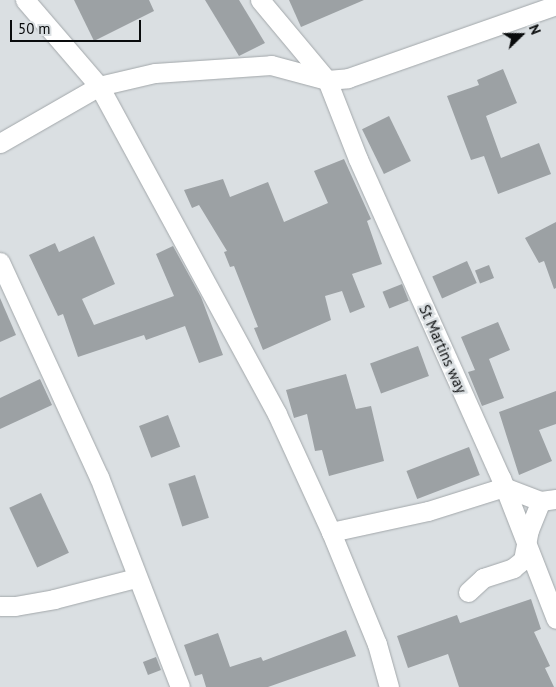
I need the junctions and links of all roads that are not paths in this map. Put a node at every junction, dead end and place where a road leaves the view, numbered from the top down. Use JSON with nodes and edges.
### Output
{"nodes":[{"id":1,"x":25,"y":0,"type":"edge"},
{"id":2,"x":260,"y":0,"type":"edge"},
{"id":3,"x":556,"y":5,"type":"edge"},
{"id":4,"x":327,"y":80,"type":"junction"},
{"id":5,"x":99,"y":86,"type":"junction"},
{"id":6,"x":0,"y":143,"type":"edge"},
{"id":7,"x":0,"y":262,"type":"edge"},
{"id":8,"x":504,"y":487,"type":"junction"},
{"id":9,"x":548,"y":500,"type":"edge"},
{"id":10,"x":331,"y":532,"type":"junction"},
{"id":11,"x":526,"y":544,"type":"junction"},
{"id":12,"x":136,"y":578,"type":"junction"},
{"id":13,"x":468,"y":592,"type":"dead end"},
{"id":14,"x":0,"y":606,"type":"edge"},
{"id":15,"x":556,"y":619,"type":"edge"},
{"id":16,"x":180,"y":687,"type":"edge"},
{"id":17,"x":389,"y":687,"type":"edge"}],
"edges":[{"from":1,"to":5,"type":"street"},
{"from":2,"to":4,"type":"street","name":"St Martins way"},
{"from":3,"to":4,"type":"street"},
{"from":4,"to":5,"type":"street"},
{"from":4,"to":8,"type":"street","name":"St Martins way"},
{"from":5,"to":6,"type":"street"},
{"from":5,"to":10,"type":"street"},
{"from":7,"to":12,"type":"street"},
{"from":8,"to":9,"type":"street"},
{"from":8,"to":10,"type":"street"},
{"from":8,"to":11,"type":"street","name":"St Martins way"},
{"from":9,"to":11,"type":"street"},
{"from":10,"to":17,"type":"street"},
{"from":11,"to":13,"type":"street"},
{"from":11,"to":15,"type":"street","name":"St Martins way"},
{"from":12,"to":14,"type":"street"},
{"from":12,"to":16,"type":"street"}]}
